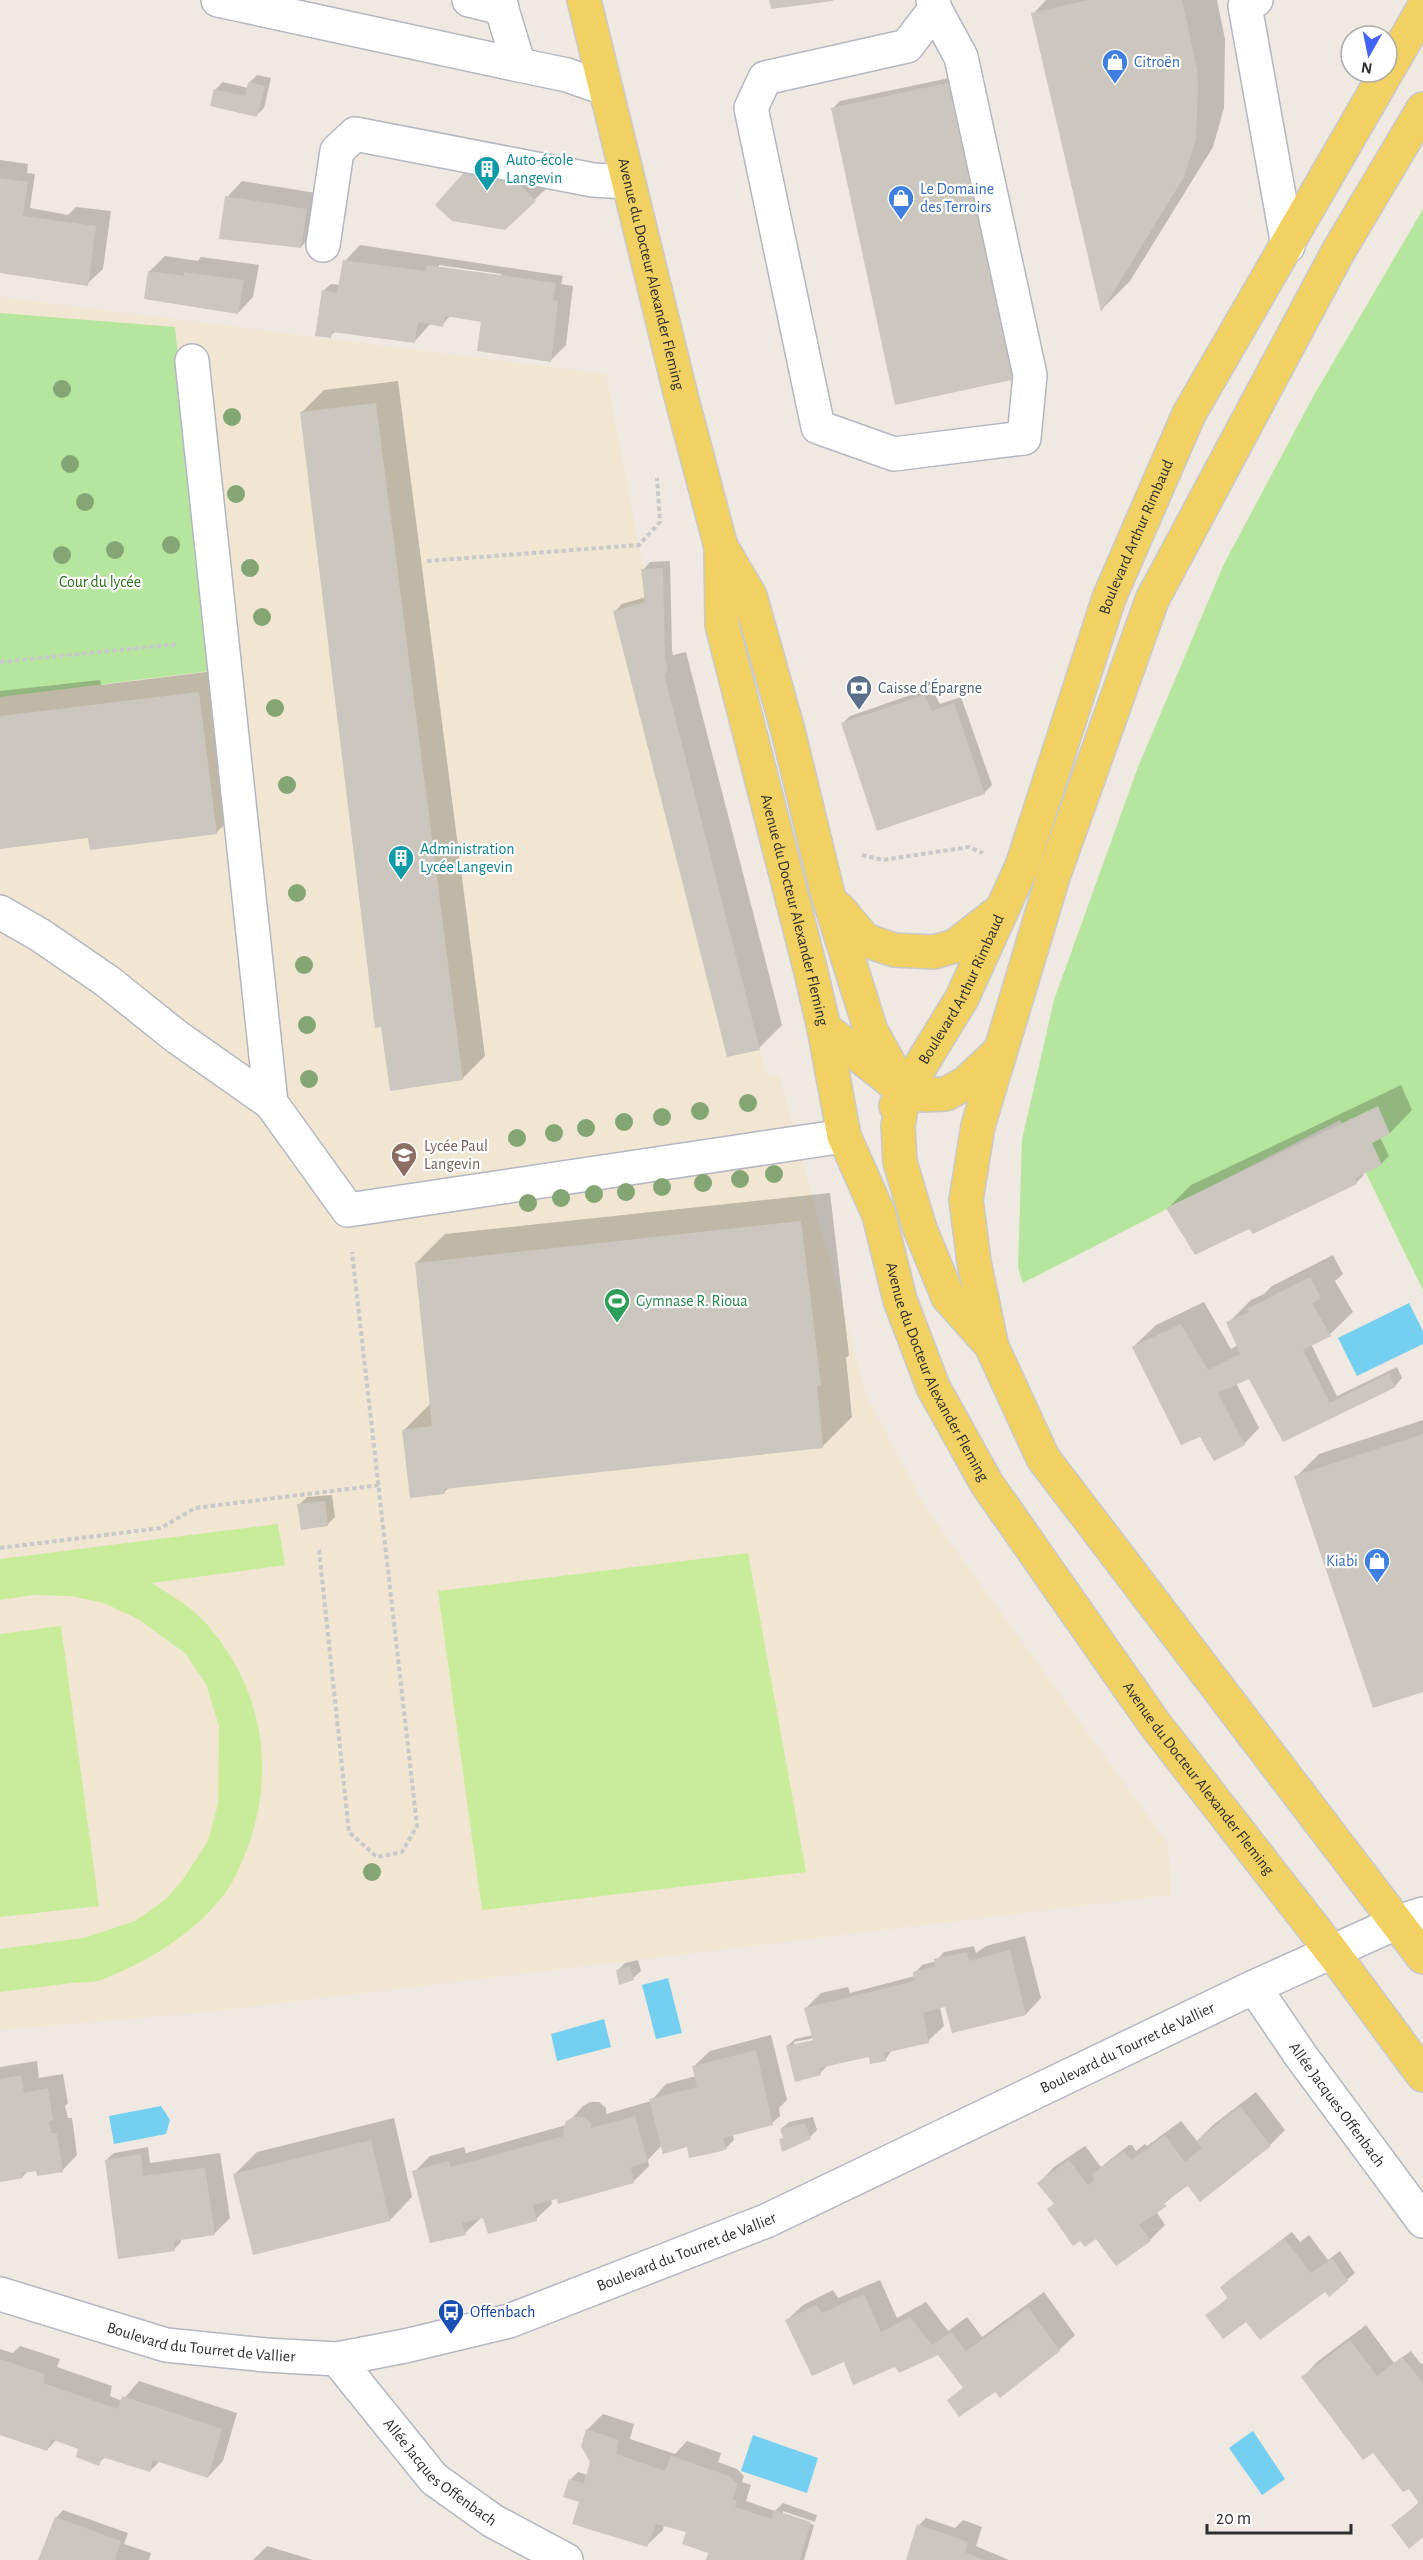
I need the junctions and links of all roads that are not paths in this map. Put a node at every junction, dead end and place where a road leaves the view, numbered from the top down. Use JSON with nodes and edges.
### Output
{"nodes":[{"id":1,"x":218,"y":0,"type":"edge"},
{"id":2,"x":469,"y":0,"type":"edge"},
{"id":3,"x":584,"y":0,"type":"edge"},
{"id":4,"x":1256,"y":0,"type":"edge"},
{"id":5,"x":500,"y":4,"type":"edge"},
{"id":6,"x":934,"y":5,"type":"edge"},
{"id":7,"x":1423,"y":9,"type":"edge"},
{"id":8,"x":519,"y":65,"type":"junction"},
{"id":9,"x":604,"y":88,"type":"junction"},
{"id":10,"x":1423,"y":109,"type":"edge"},
{"id":11,"x":627,"y":182,"type":"junction"},
{"id":12,"x":323,"y":245,"type":"dead end"},
{"id":13,"x":1288,"y":246,"type":"junction"},
{"id":14,"x":192,"y":361,"type":"dead end"},
{"id":15,"x":721,"y":547,"type":"junction"},
{"id":16,"x":828,"y":895,"type":"junction"},
{"id":17,"x":1001,"y":910,"type":"junction"},
{"id":18,"x":0,"y":912,"type":"edge"},
{"id":19,"x":824,"y":1028,"type":"junction"},
{"id":20,"x":998,"y":1053,"type":"junction"},
{"id":21,"x":904,"y":1091,"type":"junction"},
{"id":22,"x":271,"y":1103,"type":"junction"},
{"id":23,"x":844,"y":1136,"type":"junction"},
{"id":24,"x":879,"y":1215,"type":"junction"},
{"id":25,"x":991,"y":1345,"type":"junction"},
{"id":26,"x":1411,"y":1918,"type":"edge"},
{"id":27,"x":1333,"y":1953,"type":"junction"},
{"id":28,"x":1423,"y":1957,"type":"edge"},
{"id":29,"x":1254,"y":1987,"type":"junction"},
{"id":30,"x":1423,"y":2075,"type":"edge"},
{"id":31,"x":1423,"y":2221,"type":"edge"},
{"id":32,"x":0,"y":2294,"type":"edge"},
{"id":33,"x":337,"y":2359,"type":"junction"},
{"id":34,"x":566,"y":2560,"type":"edge"}],
"edges":[{"from":1,"to":8,"type":"street"},
{"from":2,"to":5,"type":"street"},
{"from":3,"to":9,"type":"main road","name":"Avenue du Docteur Alexander Fleming"},
{"from":4,"to":13,"type":"street"},
{"from":5,"to":8,"type":"street"},
{"from":6,"to":6,"type":"street"},
{"from":7,"to":13,"type":"main road","name":"Boulevard Arthur Rimbaud"},
{"from":8,"to":9,"type":"street"},
{"from":9,"to":11,"type":"main road","name":"Avenue du Docteur Alexander Fleming"},
{"from":10,"to":20,"type":"main road"},
{"from":11,"to":12,"type":"street"},
{"from":11,"to":15,"type":"main road","name":"Avenue du Docteur Alexander Fleming"},
{"from":13,"to":17,"type":"main road","name":"Boulevard Arthur Rimbaud"},
{"from":14,"to":22,"type":"street"},
{"from":15,"to":16,"type":"main road","name":"Avenue du Docteur Alexander Fleming"},
{"from":15,"to":19,"type":"main road","name":"Avenue du Docteur Alexander Fleming"},
{"from":16,"to":17,"type":"main road"},
{"from":16,"to":21,"type":"main road","name":"Avenue du Docteur Alexander Fleming"},
{"from":17,"to":21,"type":"main road","name":"Boulevard Arthur Rimbaud"},
{"from":18,"to":22,"type":"street"},
{"from":19,"to":21,"type":"main road"},
{"from":19,"to":23,"type":"main road","name":"Avenue du Docteur Alexander Fleming"},
{"from":20,"to":21,"type":"main road"},
{"from":20,"to":25,"type":"main road"},
{"from":21,"to":24,"type":"main road","name":"Boulevard Arthur Rimbaud"},
{"from":21,"to":25,"type":"main road"},
{"from":22,"to":23,"type":"street"},
{"from":23,"to":24,"type":"main road","name":"Avenue du Docteur Alexander Fleming"},
{"from":24,"to":27,"type":"main road","name":"Avenue du Docteur Alexander Fleming"},
{"from":25,"to":26,"type":"main road"},
{"from":26,"to":27,"type":"street","name":"Boulevard du Tourret de Vallier"},
{"from":26,"to":28,"type":"main road"},
{"from":27,"to":29,"type":"street","name":"Boulevard du Tourret de Vallier"},
{"from":27,"to":30,"type":"main road","name":"Avenue du Docteur Alexander Fleming"},
{"from":29,"to":31,"type":"street","name":"Allée Jacques Offenbach"},
{"from":29,"to":33,"type":"street","name":"Boulevard du Tourret de Vallier"},
{"from":32,"to":33,"type":"street","name":"Boulevard du Tourret de Vallier"},
{"from":33,"to":34,"type":"street","name":"Allée Jacques Offenbach"}]}
